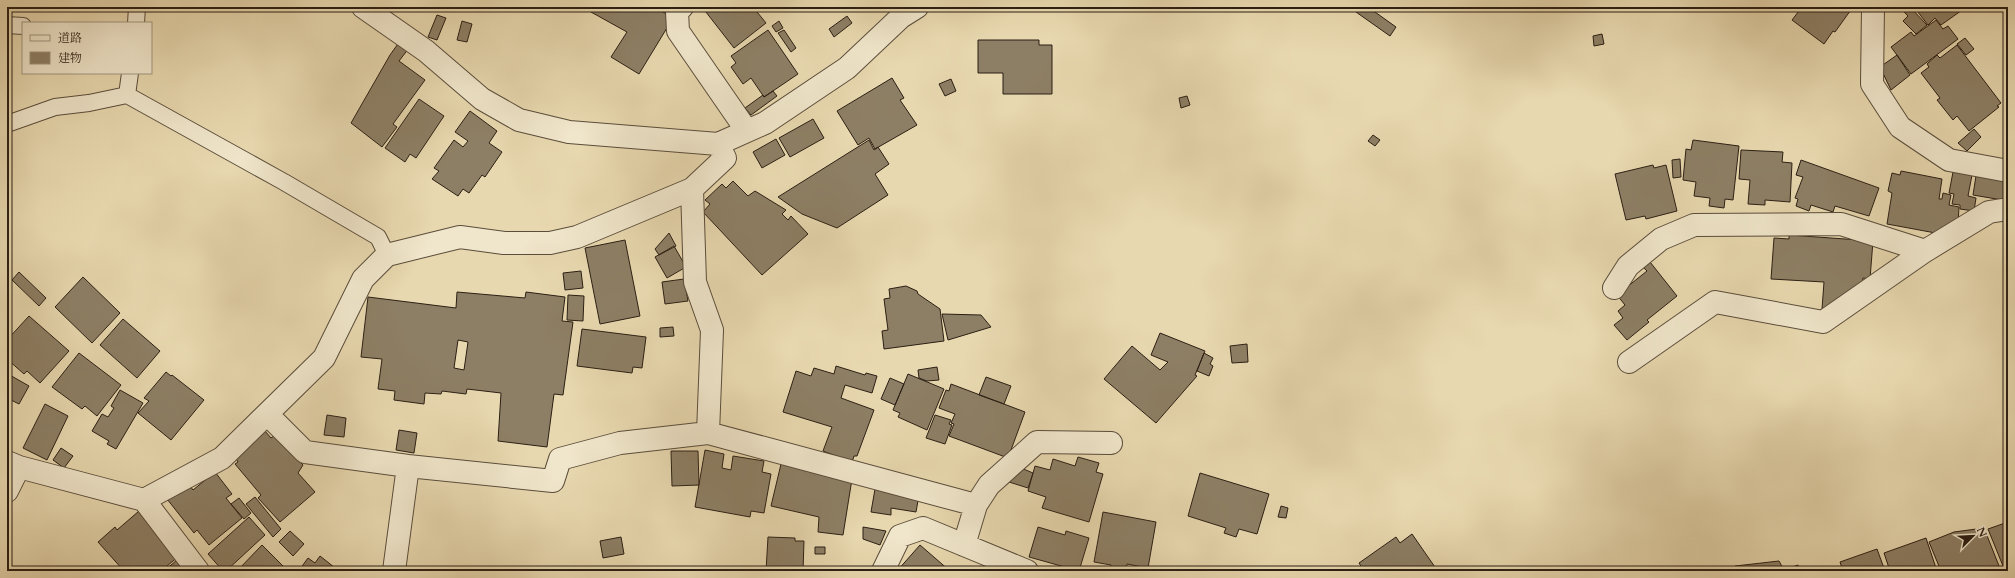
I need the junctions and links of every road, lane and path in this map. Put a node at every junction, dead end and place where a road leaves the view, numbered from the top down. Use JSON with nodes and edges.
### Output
{"nodes":[{"id":1,"x":137,"y":7,"type":"edge"},
{"id":2,"x":363,"y":7,"type":"edge"},
{"id":3,"x":682,"y":7,"type":"edge"},
{"id":4,"x":917,"y":7,"type":"edge"},
{"id":5,"x":1873,"y":7,"type":"edge"},
{"id":6,"x":136,"y":22,"type":"edge"},
{"id":7,"x":7,"y":25,"type":"edge"},
{"id":8,"x":22,"y":26,"type":"edge"},
{"id":9,"x":130,"y":74,"type":"edge"},
{"id":10,"x":127,"y":95,"type":"junction"},
{"id":11,"x":7,"y":124,"type":"edge"},
{"id":12,"x":747,"y":131,"type":"junction"},
{"id":13,"x":718,"y":144,"type":"junction"},
{"id":14,"x":2008,"y":171,"type":"edge"},
{"id":15,"x":692,"y":189,"type":"junction"},
{"id":16,"x":2008,"y":208,"type":"edge"},
{"id":17,"x":1925,"y":251,"type":"junction"},
{"id":18,"x":387,"y":255,"type":"junction"},
{"id":19,"x":1614,"y":288,"type":"dead end"},
{"id":20,"x":1629,"y":362,"type":"dead end"},
{"id":21,"x":267,"y":414,"type":"junction"},
{"id":22,"x":708,"y":433,"type":"junction"},
{"id":23,"x":1111,"y":443,"type":"dead end"},
{"id":24,"x":13,"y":464,"type":"edge"},
{"id":25,"x":408,"y":466,"type":"junction"},
{"id":26,"x":7,"y":491,"type":"edge"},
{"id":27,"x":144,"y":500,"type":"junction"},
{"id":28,"x":976,"y":505,"type":"junction"},
{"id":29,"x":964,"y":545,"type":"junction"},
{"id":30,"x":198,"y":571,"type":"edge"},
{"id":31,"x":394,"y":571,"type":"edge"},
{"id":32,"x":883,"y":571,"type":"edge"},
{"id":33,"x":1027,"y":571,"type":"edge"}],
"edges":[{"from":1,"to":6,"type":"lane"},
{"from":2,"to":13,"type":"street"},
{"from":3,"to":12,"type":"street"},
{"from":4,"to":12,"type":"street"},
{"from":5,"to":14,"type":"street"},
{"from":7,"to":8,"type":"lane"},
{"from":9,"to":10,"type":"lane"},
{"from":10,"to":11,"type":"lane"},
{"from":10,"to":18,"type":"lane"},
{"from":12,"to":13,"type":"street"},
{"from":13,"to":15,"type":"street"},
{"from":15,"to":18,"type":"street"},
{"from":15,"to":22,"type":"street"},
{"from":16,"to":17,"type":"street"},
{"from":17,"to":19,"type":"street"},
{"from":17,"to":20,"type":"street"},
{"from":18,"to":21,"type":"street"},
{"from":21,"to":25,"type":"street"},
{"from":21,"to":27,"type":"street"},
{"from":22,"to":25,"type":"street"},
{"from":22,"to":28,"type":"street"},
{"from":23,"to":28,"type":"street"},
{"from":24,"to":26,"type":"street"},
{"from":24,"to":27,"type":"street"},
{"from":25,"to":31,"type":"street"},
{"from":27,"to":30,"type":"street"},
{"from":28,"to":29,"type":"street"},
{"from":29,"to":32,"type":"street"},
{"from":29,"to":33,"type":"street"}]}
